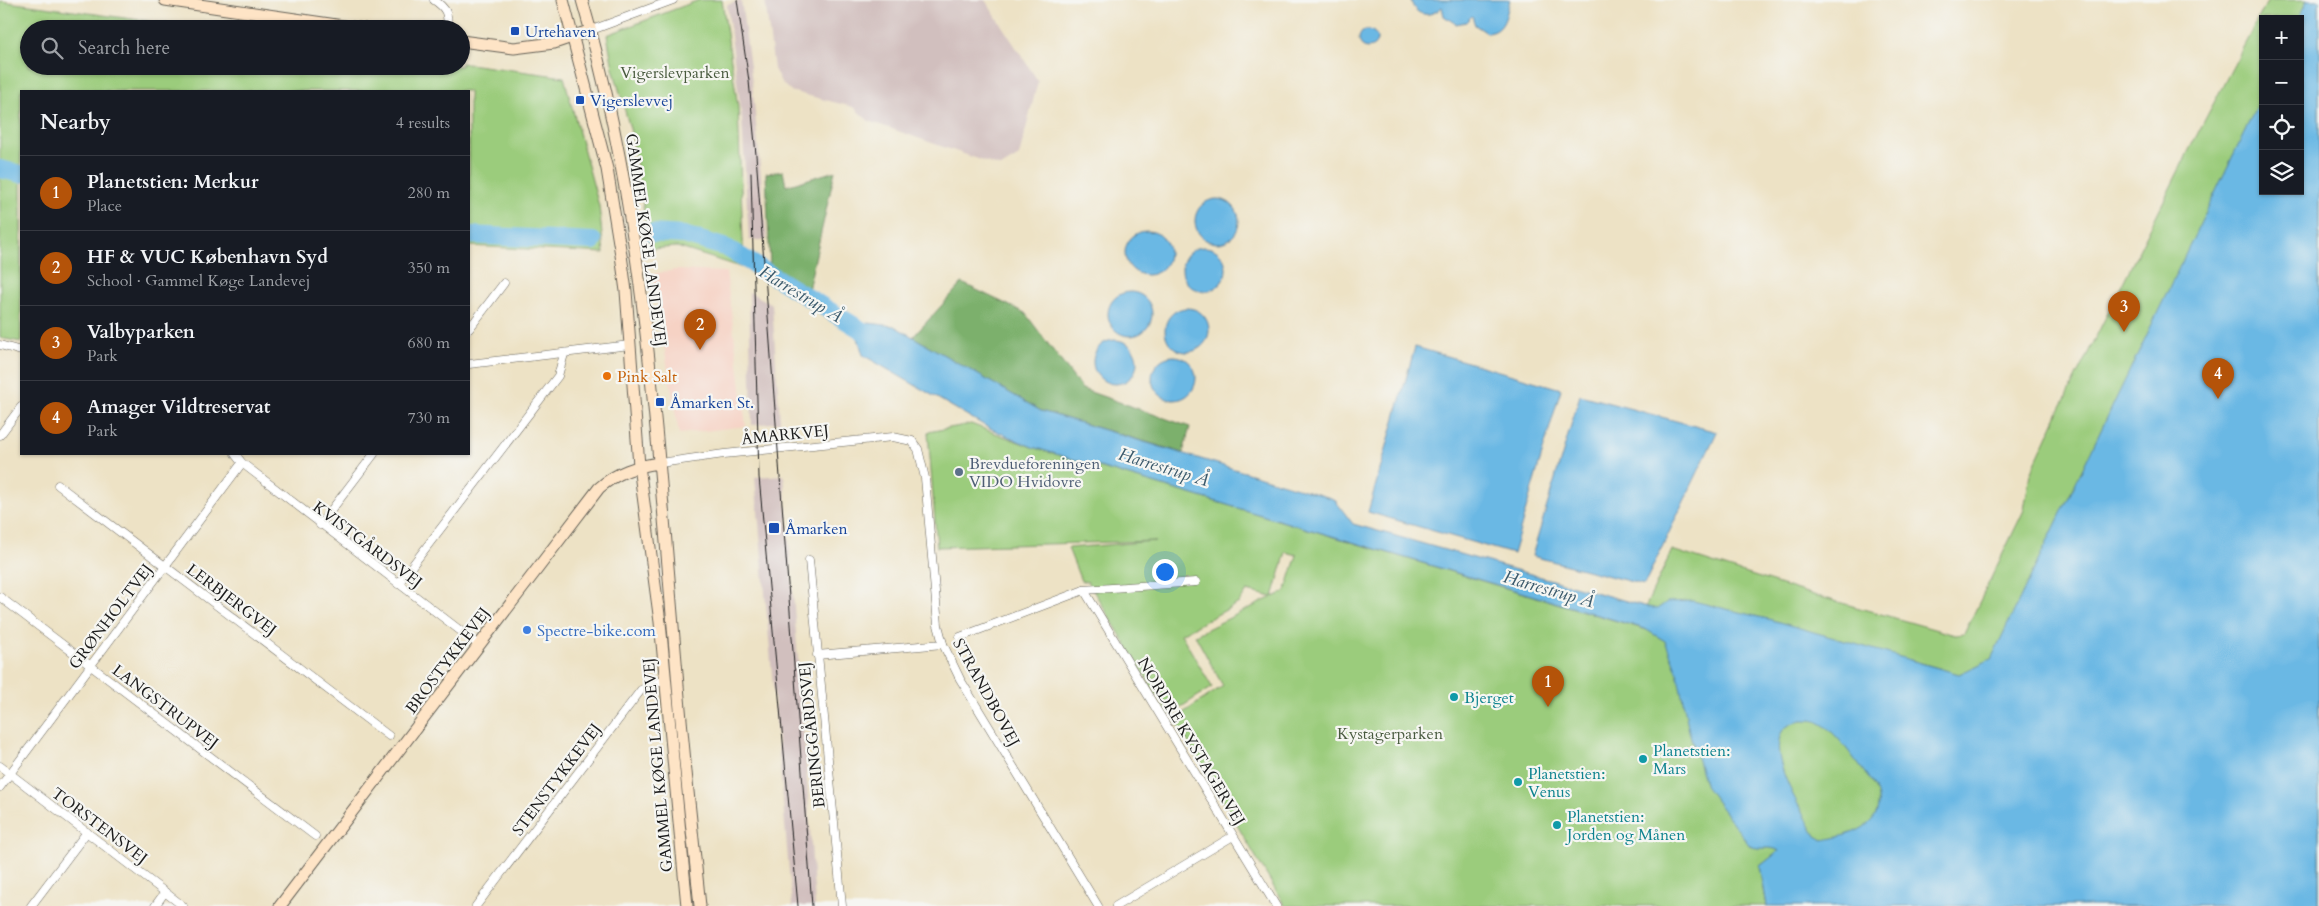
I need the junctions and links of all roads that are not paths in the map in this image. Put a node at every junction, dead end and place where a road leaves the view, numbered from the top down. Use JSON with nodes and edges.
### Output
{"nodes":[{"id":1,"x":164,"y":0,"type":"edge"},
{"id":2,"x":434,"y":0,"type":"edge"},
{"id":3,"x":563,"y":0,"type":"edge"},
{"id":4,"x":582,"y":0,"type":"edge"},
{"id":5,"x":673,"y":0,"type":"edge"},
{"id":6,"x":302,"y":20,"type":"edge"},
{"id":7,"x":447,"y":20,"type":"edge"},
{"id":8,"x":589,"y":31,"type":"junction"},
{"id":9,"x":572,"y":37,"type":"junction"},
{"id":10,"x":470,"y":42,"type":"edge"},
{"id":11,"x":504,"y":284,"type":"dead end"},
{"id":12,"x":470,"y":328,"type":"edge"},
{"id":13,"x":0,"y":345,"type":"edge"},
{"id":14,"x":630,"y":345,"type":"junction"},
{"id":15,"x":20,"y":350,"type":"edge"},
{"id":16,"x":564,"y":354,"type":"junction"},
{"id":17,"x":470,"y":364,"type":"edge"},
{"id":18,"x":20,"y":408,"type":"edge"},
{"id":19,"x":0,"y":435,"type":"edge"},
{"id":20,"x":912,"y":441,"type":"joint"},
{"id":21,"x":236,"y":455,"type":"edge"},
{"id":22,"x":373,"y":455,"type":"edge"},
{"id":23,"x":242,"y":462,"type":"junction"},
{"id":24,"x":660,"y":463,"type":"junction"},
{"id":25,"x":639,"y":466,"type":"junction"},
{"id":26,"x":58,"y":485,"type":"dead end"},
{"id":27,"x":320,"y":525,"type":"junction"},
{"id":28,"x":809,"y":560,"type":"dead end"},
{"id":29,"x":165,"y":566,"type":"junction"},
{"id":30,"x":1196,"y":582,"type":"dead end"},
{"id":31,"x":398,"y":584,"type":"junction"},
{"id":32,"x":1084,"y":590,"type":"junction"},
{"id":33,"x":0,"y":597,"type":"edge"},
{"id":34,"x":960,"y":637,"type":"dead end"},
{"id":35,"x":943,"y":644,"type":"junction"},
{"id":36,"x":479,"y":645,"type":"junction"},
{"id":37,"x":817,"y":655,"type":"junction"},
{"id":38,"x":90,"y":666,"type":"junction"},
{"id":39,"x":665,"y":679,"type":"junction"},
{"id":40,"x":389,"y":736,"type":"dead end"},
{"id":41,"x":0,"y":766,"type":"edge"},
{"id":42,"x":10,"y":773,"type":"junction"},
{"id":43,"x":0,"y":786,"type":"edge"},
{"id":44,"x":87,"y":832,"type":"junction"},
{"id":45,"x":315,"y":836,"type":"dead end"},
{"id":46,"x":1233,"y":836,"type":"junction"},
{"id":47,"x":165,"y":892,"type":"junction"},
{"id":48,"x":684,"y":905,"type":"edge"},
{"id":49,"x":31,"y":906,"type":"edge"},
{"id":50,"x":155,"y":906,"type":"edge"},
{"id":51,"x":183,"y":906,"type":"edge"},
{"id":52,"x":280,"y":906,"type":"edge"},
{"id":53,"x":476,"y":906,"type":"edge"},
{"id":54,"x":700,"y":906,"type":"edge"},
{"id":55,"x":842,"y":906,"type":"edge"},
{"id":56,"x":1098,"y":906,"type":"edge"},
{"id":57,"x":1116,"y":906,"type":"edge"},
{"id":58,"x":1276,"y":906,"type":"edge"}],
"edges":[{"from":1,"to":6,"type":"main road"},
{"from":2,"to":7,"type":"street"},
{"from":3,"to":9,"type":"main road","name":"GAMMEL KØGE LANDEVEJ"},
{"from":4,"to":8,"type":"main road","name":"GAMMEL KØGE LANDEVEJ"},
{"from":5,"to":8,"type":"street"},
{"from":8,"to":9,"type":"main road"},
{"from":8,"to":24,"type":"main road","name":"GAMMEL KØGE LANDEVEJ"},
{"from":9,"to":10,"type":"main road"},
{"from":9,"to":14,"type":"main road","name":"GAMMEL KØGE LANDEVEJ"},
{"from":11,"to":12,"type":"street"},
{"from":13,"to":15,"type":"street"},
{"from":14,"to":16,"type":"street"},
{"from":14,"to":25,"type":"main road","name":"GAMMEL KØGE LANDEVEJ"},
{"from":16,"to":17,"type":"street"},
{"from":16,"to":31,"type":"street"},
{"from":18,"to":19,"type":"street"},
{"from":20,"to":24,"type":"street","name":"ÅMARKVEJ"},
{"from":20,"to":35,"type":"street","name":"STRANDBOVEJ"},
{"from":21,"to":23,"type":"street","name":"KVISTGÅRDSVEJ"},
{"from":22,"to":27,"type":"street"},
{"from":23,"to":27,"type":"street","name":"KVISTGÅRDSVEJ"},
{"from":23,"to":29,"type":"street","name":"GRØNHOLTVEJ"},
{"from":24,"to":25,"type":"main road","name":"BROSTYKKEVEJ"},
{"from":24,"to":54,"type":"main road","name":"GAMMEL KØGE LANDEVEJ"},
{"from":25,"to":36,"type":"main road","name":"BROSTYKKEVEJ"},
{"from":25,"to":39,"type":"main road","name":"GAMMEL KØGE LANDEVEJ"},
{"from":26,"to":29,"type":"street","name":"LERBJERGVEJ"},
{"from":27,"to":31,"type":"street","name":"KVISTGÅRDSVEJ"},
{"from":28,"to":37,"type":"street","name":"BERINGGÅRDSVEJ"},
{"from":29,"to":38,"type":"street","name":"GRØNHOLTVEJ"},
{"from":29,"to":40,"type":"street","name":"LERBJERGVEJ"},
{"from":30,"to":32,"type":"street"},
{"from":31,"to":36,"type":"street","name":"KVISTGÅRDSVEJ"},
{"from":32,"to":34,"type":"street"},
{"from":32,"to":46,"type":"street","name":"NORDRE KYSTAGERVEJ"},
{"from":33,"to":38,"type":"street","name":"LANGSTRUPVEJ"},
{"from":35,"to":37,"type":"street"},
{"from":35,"to":56,"type":"street","name":"STRANDBOVEJ"},
{"from":36,"to":52,"type":"main road","name":"BROSTYKKEVEJ"},
{"from":37,"to":55,"type":"street","name":"BERINGGÅRDSVEJ"},
{"from":38,"to":42,"type":"street","name":"GRØNHOLTVEJ"},
{"from":38,"to":45,"type":"street","name":"LANGSTRUPVEJ"},
{"from":39,"to":48,"type":"main road","name":"GAMMEL KØGE LANDEVEJ"},
{"from":39,"to":53,"type":"street","name":"STENSTYKKEVEJ"},
{"from":41,"to":42,"type":"street","name":"TORSTENSVEJ"},
{"from":42,"to":43,"type":"street","name":"GRØNHOLTVEJ"},
{"from":42,"to":44,"type":"street","name":"TORSTENSVEJ"},
{"from":44,"to":47,"type":"street","name":"TORSTENSVEJ"},
{"from":44,"to":49,"type":"street"},
{"from":46,"to":57,"type":"street"},
{"from":46,"to":58,"type":"street","name":"NORDRE KYSTAGERVEJ"},
{"from":47,"to":50,"type":"street"},
{"from":47,"to":51,"type":"street","name":"TORSTENSVEJ"}]}
